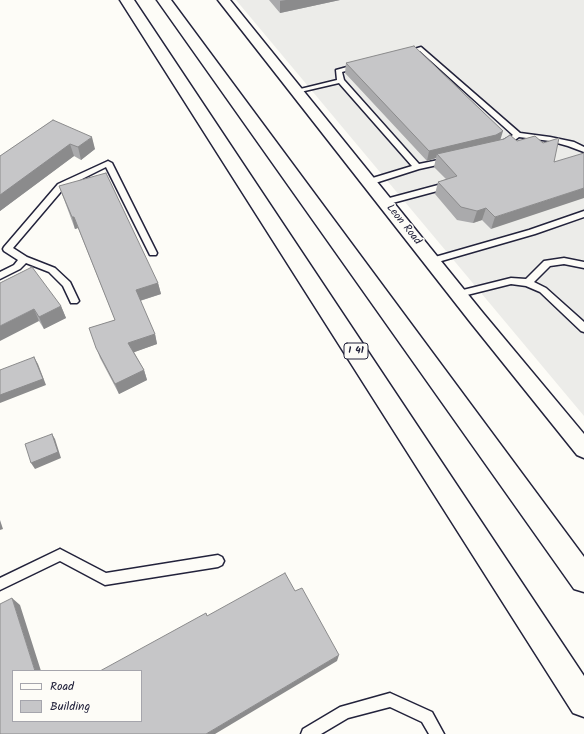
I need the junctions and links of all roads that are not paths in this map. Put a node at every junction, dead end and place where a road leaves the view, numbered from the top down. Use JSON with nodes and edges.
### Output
{"nodes":[{"id":1,"x":127,"y":0,"type":"edge"},
{"id":2,"x":164,"y":0,"type":"edge"},
{"id":3,"x":224,"y":0,"type":"edge"},
{"id":4,"x":398,"y":55,"type":"edge"},
{"id":5,"x":368,"y":63,"type":"edge"},
{"id":6,"x":341,"y":81,"type":"junction"},
{"id":7,"x":296,"y":92,"type":"junction"},
{"id":8,"x":518,"y":135,"type":"junction"},
{"id":9,"x":497,"y":148,"type":"edge"},
{"id":10,"x":584,"y":150,"type":"edge"},
{"id":11,"x":454,"y":159,"type":"edge"},
{"id":12,"x":417,"y":168,"type":"junction"},
{"id":13,"x":369,"y":182,"type":"junction"},
{"id":14,"x":438,"y":188,"type":"dead end"},
{"id":15,"x":385,"y":202,"type":"junction"},
{"id":16,"x":584,"y":214,"type":"edge"},
{"id":17,"x":4,"y":247,"type":"edge"},
{"id":18,"x":153,"y":254,"type":"dead end"},
{"id":19,"x":24,"y":259,"type":"junction"},
{"id":20,"x":431,"y":261,"type":"junction"},
{"id":21,"x":584,"y":265,"type":"edge"},
{"id":22,"x":0,"y":276,"type":"edge"},
{"id":23,"x":528,"y":283,"type":"junction"},
{"id":24,"x":458,"y":294,"type":"junction"},
{"id":25,"x":74,"y":301,"type":"dead end"},
{"id":26,"x":584,"y":328,"type":"edge"},
{"id":27,"x":584,"y":449,"type":"edge"},
{"id":28,"x":218,"y":561,"type":"dead end"},
{"id":29,"x":584,"y":579,"type":"edge"},
{"id":30,"x":0,"y":584,"type":"edge"},
{"id":31,"x":584,"y":702,"type":"edge"},
{"id":32,"x":316,"y":732,"type":"edge"},
{"id":33,"x":437,"y":734,"type":"edge"}],
"edges":[{"from":1,"to":31,"type":"highway","number":"I 41"},
{"from":2,"to":29,"type":"highway"},
{"from":3,"to":7,"type":"street","name":"Leon Road"},
{"from":4,"to":8,"type":"lane"},
{"from":5,"to":6,"type":"lane"},
{"from":6,"to":7,"type":"lane"},
{"from":6,"to":12,"type":"lane"},
{"from":7,"to":13,"type":"street","name":"Leon Road"},
{"from":8,"to":9,"type":"lane"},
{"from":8,"to":10,"type":"lane"},
{"from":11,"to":12,"type":"lane"},
{"from":12,"to":13,"type":"lane"},
{"from":13,"to":15,"type":"street","name":"Leon Road"},
{"from":14,"to":15,"type":"lane"},
{"from":15,"to":20,"type":"street","name":"Leon Road"},
{"from":16,"to":20,"type":"lane"},
{"from":17,"to":18,"type":"lane"},
{"from":17,"to":19,"type":"lane"},
{"from":19,"to":22,"type":"lane"},
{"from":19,"to":25,"type":"lane"},
{"from":20,"to":24,"type":"street","name":"Leon Road"},
{"from":21,"to":23,"type":"lane"},
{"from":23,"to":24,"type":"lane"},
{"from":23,"to":26,"type":"lane"},
{"from":24,"to":27,"type":"street","name":"Leon Road"},
{"from":28,"to":30,"type":"lane"},
{"from":32,"to":33,"type":"lane"}]}
